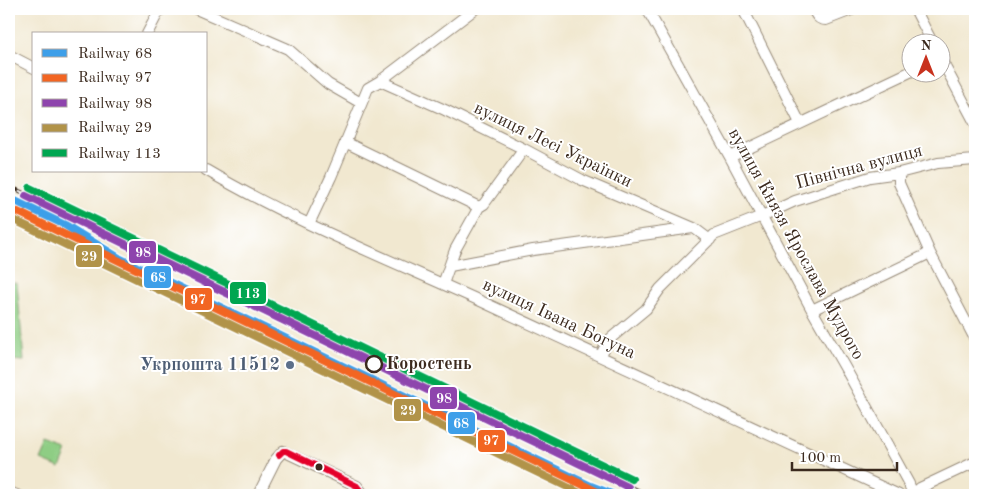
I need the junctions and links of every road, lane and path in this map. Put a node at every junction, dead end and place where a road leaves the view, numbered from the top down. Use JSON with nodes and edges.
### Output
{"nodes":[{"id":1,"x":160,"y":9,"type":"edge"},
{"id":2,"x":196,"y":9,"type":"edge"},
{"id":3,"x":475,"y":9,"type":"edge"},
{"id":4,"x":647,"y":9,"type":"edge"},
{"id":5,"x":743,"y":9,"type":"edge"},
{"id":6,"x":813,"y":9,"type":"edge"},
{"id":7,"x":854,"y":9,"type":"edge"},
{"id":8,"x":915,"y":9,"type":"edge"},
{"id":9,"x":148,"y":32,"type":"edge"},
{"id":10,"x":927,"y":32,"type":"edge"},
{"id":11,"x":9,"y":55,"type":"edge"},
{"id":12,"x":32,"y":67,"type":"edge"},
{"id":13,"x":902,"y":76,"type":"edge"},
{"id":14,"x":952,"y":80,"type":"edge"},
{"id":15,"x":380,"y":81,"type":"junction"},
{"id":16,"x":361,"y":103,"type":"junction"},
{"id":17,"x":800,"y":123,"type":"junction"},
{"id":18,"x":975,"y":123,"type":"edge"},
{"id":19,"x":345,"y":142,"type":"junction"},
{"id":20,"x":524,"y":149,"type":"junction"},
{"id":21,"x":730,"y":157,"type":"junction"},
{"id":22,"x":975,"y":160,"type":"edge"},
{"id":23,"x":208,"y":171,"type":"edge"},
{"id":24,"x":899,"y":173,"type":"junction"},
{"id":25,"x":479,"y":207,"type":"junction"},
{"id":26,"x":762,"y":216,"type":"junction"},
{"id":27,"x":309,"y":224,"type":"junction"},
{"id":28,"x":694,"y":228,"type":"junction"},
{"id":29,"x":710,"y":240,"type":"junction"},
{"id":30,"x":930,"y":253,"type":"junction"},
{"id":31,"x":450,"y":266,"type":"junction"},
{"id":32,"x":443,"y":284,"type":"junction"},
{"id":33,"x":812,"y":310,"type":"junction"},
{"id":34,"x":975,"y":339,"type":"edge"},
{"id":35,"x":601,"y":355,"type":"junction"},
{"id":36,"x":975,"y":462,"type":"edge"},
{"id":37,"x":9,"y":492,"type":"edge"},
{"id":38,"x":17,"y":495,"type":"edge"},
{"id":39,"x":258,"y":495,"type":"edge"},
{"id":40,"x":364,"y":495,"type":"edge"},
{"id":41,"x":899,"y":495,"type":"edge"},
{"id":42,"x":913,"y":495,"type":"edge"}],
"edges":[{"from":1,"to":9,"type":"street"},
{"from":2,"to":16,"type":"street"},
{"from":3,"to":15,"type":"street"},
{"from":4,"to":21,"type":"street","name":"вулиця Князя Ярослава Мудрого"},
{"from":5,"to":17,"type":"street"},
{"from":6,"to":7,"type":"street"},
{"from":8,"to":10,"type":"street"},
{"from":11,"to":12,"type":"street"},
{"from":13,"to":17,"type":"street"},
{"from":14,"to":18,"type":"street"},
{"from":15,"to":16,"type":"street"},
{"from":15,"to":20,"type":"street","name":"вулиця Лесі Українки"},
{"from":16,"to":19,"type":"street"},
{"from":17,"to":21,"type":"street"},
{"from":19,"to":25,"type":"street"},
{"from":19,"to":27,"type":"street"},
{"from":20,"to":25,"type":"street"},
{"from":20,"to":28,"type":"street","name":"вулиця Лесі Українки"},
{"from":21,"to":26,"type":"street","name":"вулиця Князя Ярослава Мудрого"},
{"from":22,"to":24,"type":"street","name":"Північна вулиця"},
{"from":23,"to":27,"type":"street","name":"вулиця Івана Богуна"},
{"from":24,"to":26,"type":"street","name":"Північна вулиця"},
{"from":24,"to":30,"type":"street"},
{"from":25,"to":31,"type":"street"},
{"from":26,"to":29,"type":"street","name":"Північна вулиця"},
{"from":26,"to":33,"type":"street","name":"вулиця Князя Ярослава Мудрого"},
{"from":27,"to":32,"type":"street","name":"вулиця Івана Богуна"},
{"from":28,"to":29,"type":"street","name":"вулиця Лесі Українки"},
{"from":28,"to":31,"type":"street"},
{"from":29,"to":35,"type":"street","name":"Північна вулиця"},
{"from":30,"to":33,"type":"street"},
{"from":30,"to":34,"type":"street"},
{"from":31,"to":32,"type":"street"},
{"from":32,"to":35,"type":"street","name":"вулиця Івана Богуна"},
{"from":33,"to":42,"type":"street","name":"вулиця Князя Ярослава Мудрого"},
{"from":35,"to":41,"type":"street","name":"вулиця Івана Богуна"},
{"from":36,"to":42,"type":"street"},
{"from":37,"to":38,"type":"street"},
{"from":39,"to":40,"type":"street"}]}
